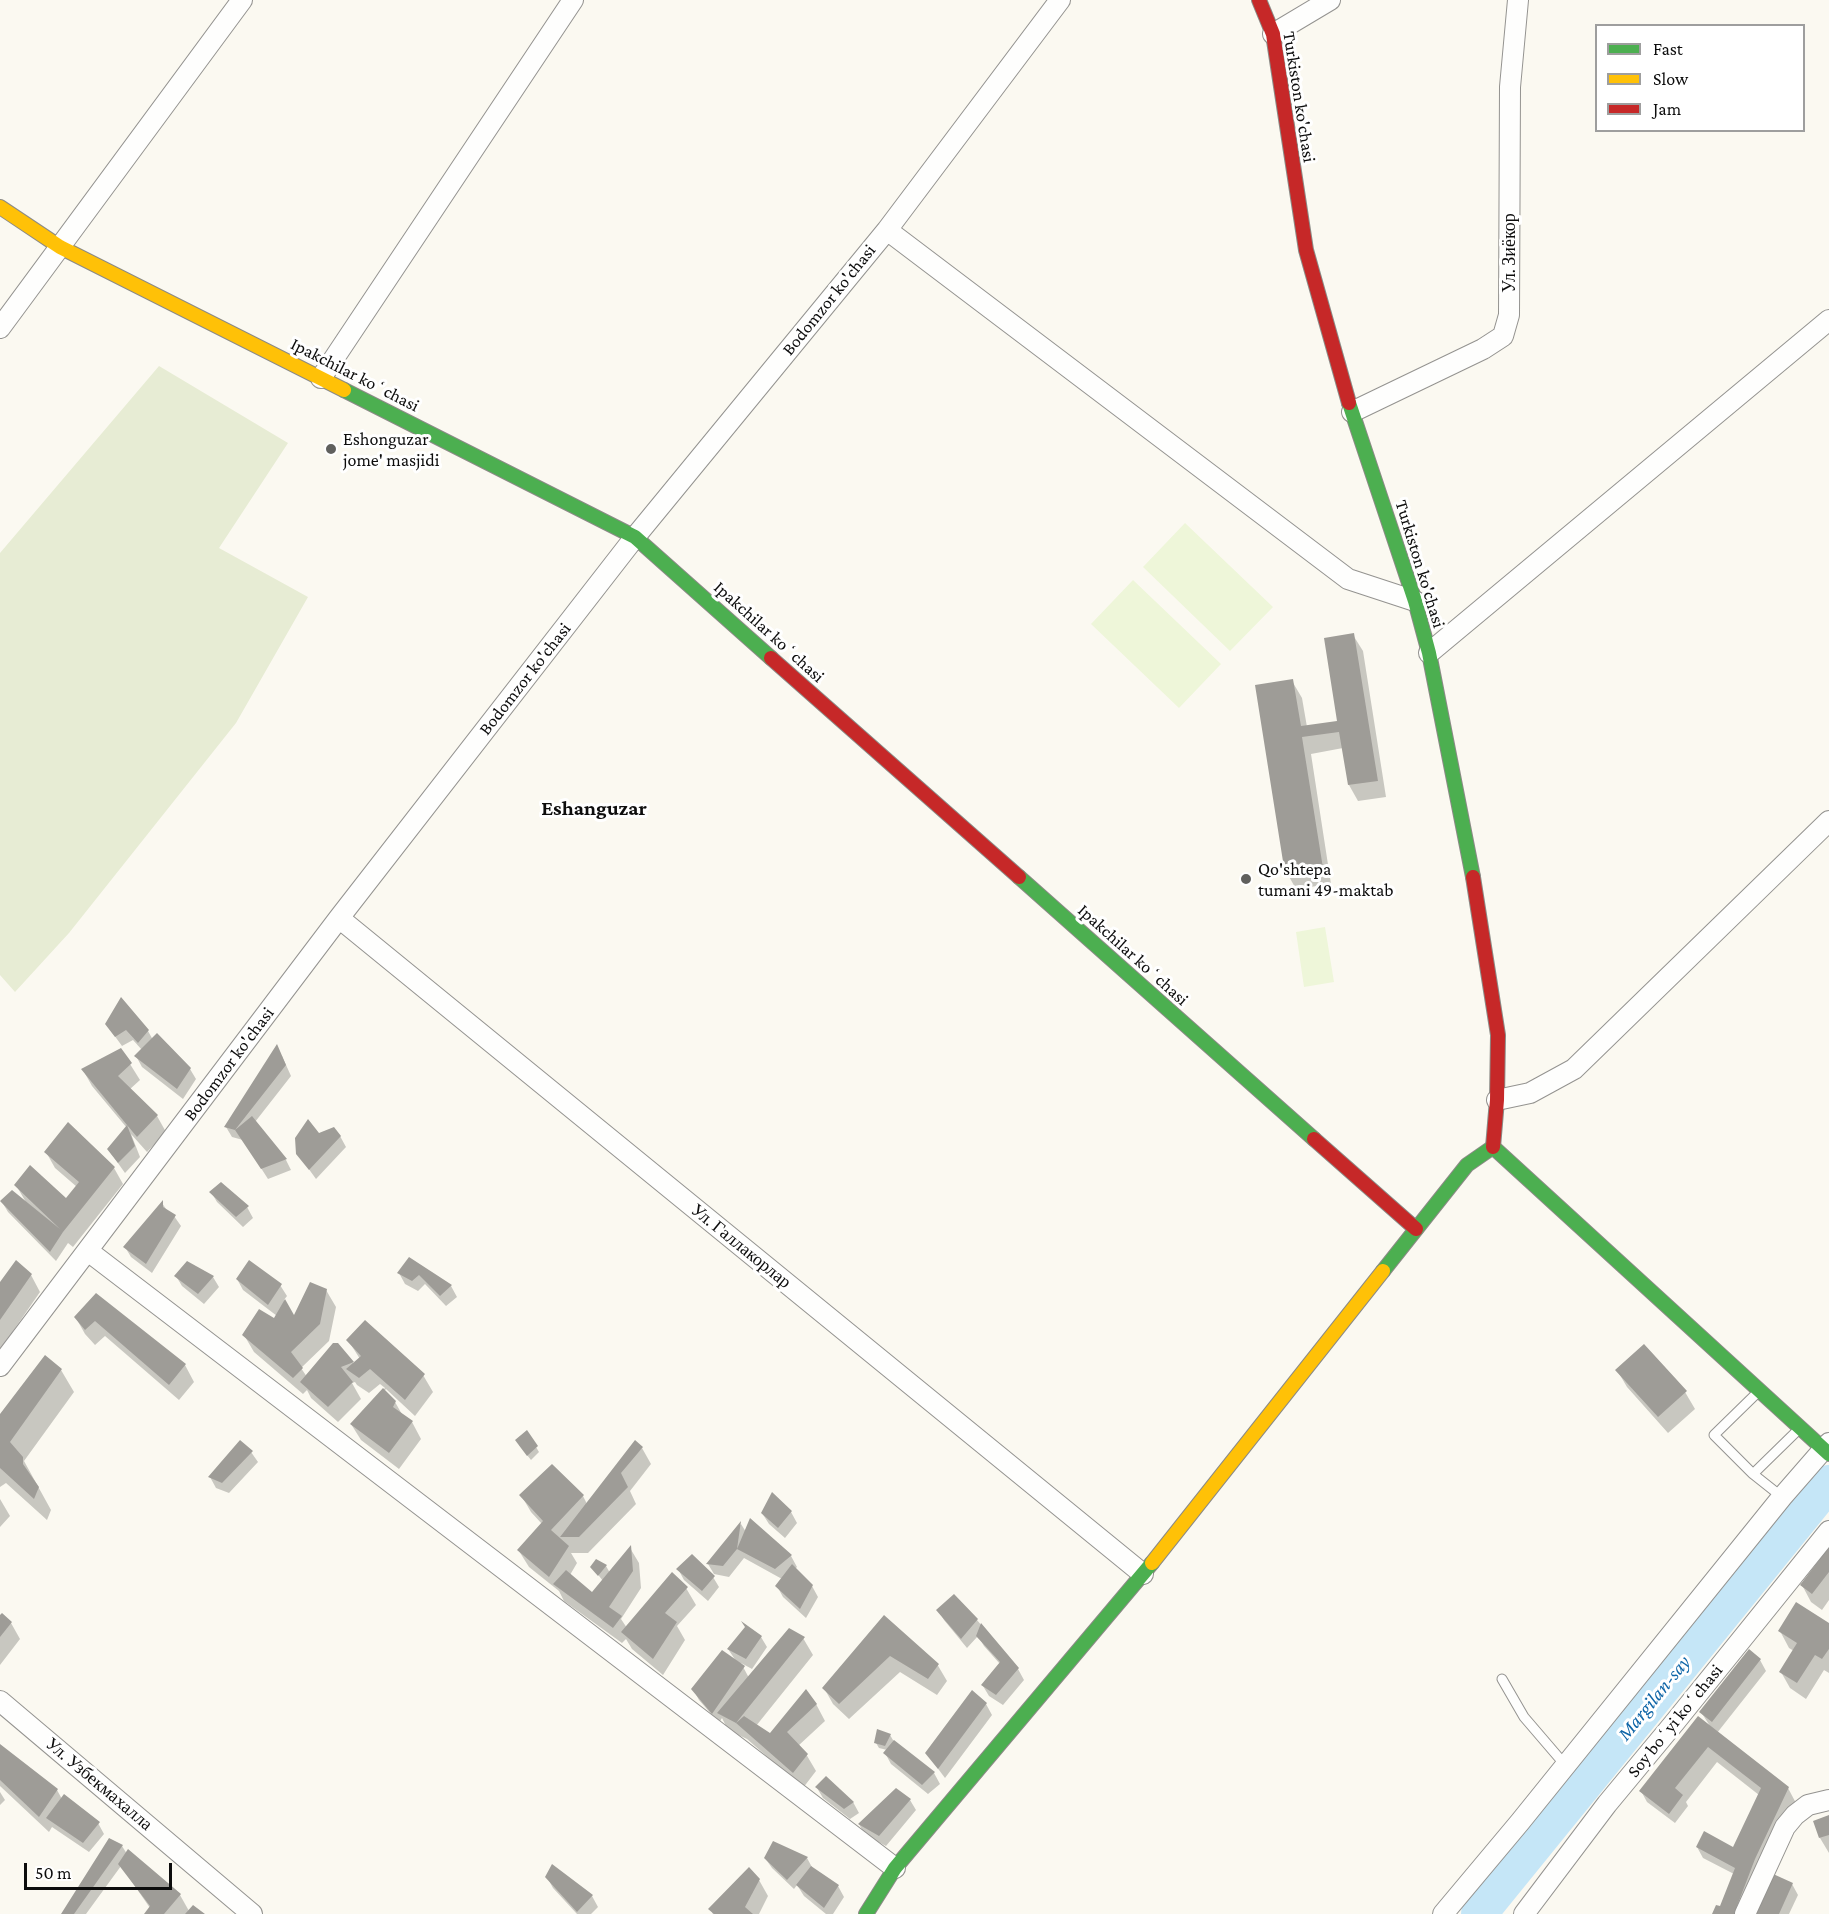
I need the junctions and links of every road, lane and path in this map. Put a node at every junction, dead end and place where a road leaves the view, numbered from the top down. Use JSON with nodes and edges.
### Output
{"nodes":[{"id":1,"x":242,"y":0,"type":"edge"},
{"id":2,"x":573,"y":0,"type":"edge"},
{"id":3,"x":1060,"y":0,"type":"edge"},
{"id":4,"x":1259,"y":0,"type":"edge"},
{"id":5,"x":1329,"y":0,"type":"edge"},
{"id":6,"x":1518,"y":0,"type":"edge"},
{"id":7,"x":1273,"y":34,"type":"junction"},
{"id":8,"x":0,"y":207,"type":"edge"},
{"id":9,"x":886,"y":230,"type":"junction"},
{"id":10,"x":60,"y":247,"type":"junction"},
{"id":11,"x":1829,"y":320,"type":"edge"},
{"id":12,"x":0,"y":328,"type":"edge"},
{"id":13,"x":321,"y":378,"type":"junction"},
{"id":14,"x":1352,"y":412,"type":"junction"},
{"id":15,"x":634,"y":537,"type":"junction"},
{"id":16,"x":1415,"y":601,"type":"junction"},
{"id":17,"x":1429,"y":653,"type":"junction"},
{"id":18,"x":1829,"y":821,"type":"edge"},
{"id":19,"x":339,"y":918,"type":"junction"},
{"id":20,"x":1497,"y":1100,"type":"junction"},
{"id":21,"x":1493,"y":1147,"type":"junction"},
{"id":22,"x":1416,"y":1229,"type":"junction"},
{"id":23,"x":88,"y":1251,"type":"junction"},
{"id":24,"x":0,"y":1366,"type":"edge"},
{"id":25,"x":1759,"y":1391,"type":"junction"},
{"id":26,"x":1799,"y":1429,"type":"junction"},
{"id":27,"x":1824,"y":1447,"type":"edge"},
{"id":28,"x":1753,"y":1474,"type":"junction"},
{"id":29,"x":1782,"y":1497,"type":"junction"},
{"id":30,"x":1829,"y":1531,"type":"edge"},
{"id":31,"x":1143,"y":1574,"type":"junction"},
{"id":32,"x":1502,"y":1679,"type":"dead end"},
{"id":33,"x":0,"y":1701,"type":"edge"},
{"id":34,"x":1566,"y":1766,"type":"junction"},
{"id":35,"x":1829,"y":1800,"type":"edge"},
{"id":36,"x":895,"y":1868,"type":"junction"},
{"id":37,"x":252,"y":1914,"type":"edge"},
{"id":38,"x":866,"y":1914,"type":"edge"},
{"id":39,"x":1443,"y":1914,"type":"edge"},
{"id":40,"x":1524,"y":1914,"type":"edge"},
{"id":41,"x":1745,"y":1914,"type":"edge"}],
"edges":[{"from":1,"to":10,"type":"street"},
{"from":2,"to":13,"type":"street"},
{"from":3,"to":9,"type":"street","name":"Bodomzor ko'chasi"},
{"from":4,"to":7,"type":"street","name":"Turkiston ko'chasi"},
{"from":5,"to":7,"type":"street"},
{"from":6,"to":14,"type":"street","name":"Ул. Зиёкор"},
{"from":7,"to":14,"type":"street","name":"Turkiston ko'chasi"},
{"from":8,"to":10,"type":"street","name":"Ipakchilar koʻchasi"},
{"from":9,"to":15,"type":"street","name":"Bodomzor ko'chasi"},
{"from":9,"to":16,"type":"street"},
{"from":10,"to":12,"type":"street"},
{"from":10,"to":13,"type":"street","name":"Ipakchilar koʻchasi"},
{"from":11,"to":17,"type":"street"},
{"from":13,"to":15,"type":"street","name":"Ipakchilar koʻchasi"},
{"from":14,"to":16,"type":"street","name":"Turkiston ko'chasi"},
{"from":15,"to":19,"type":"street","name":"Bodomzor ko'chasi"},
{"from":15,"to":22,"type":"street","name":"Ipakchilar koʻchasi"},
{"from":16,"to":17,"type":"street","name":"Turkiston ko'chasi"},
{"from":17,"to":20,"type":"street","name":"Turkiston ko'chasi"},
{"from":18,"to":20,"type":"street"},
{"from":19,"to":23,"type":"street","name":"Bodomzor ko'chasi"},
{"from":19,"to":31,"type":"street","name":"Ул. Галлакорлар"},
{"from":20,"to":21,"type":"street","name":"Turkiston ko'chasi"},
{"from":21,"to":22,"type":"street"},
{"from":21,"to":25,"type":"street"},
{"from":22,"to":31,"type":"street"},
{"from":23,"to":24,"type":"street","name":"Bodomzor ko'chasi"},
{"from":23,"to":36,"type":"street"},
{"from":25,"to":26,"type":"street"},
{"from":25,"to":28,"type":"lane"},
{"from":26,"to":27,"type":"street"},
{"from":26,"to":28,"type":"lane"},
{"from":27,"to":29,"type":"street"},
{"from":28,"to":29,"type":"lane"},
{"from":29,"to":34,"type":"street"},
{"from":30,"to":40,"type":"street","name":"Soy boʻyi koʻchasi"},
{"from":31,"to":36,"type":"street"},
{"from":32,"to":34,"type":"lane"},
{"from":33,"to":37,"type":"street","name":"Ул. Узбекмахалла"},
{"from":34,"to":39,"type":"street"},
{"from":35,"to":41,"type":"street"},
{"from":36,"to":38,"type":"street"}]}
